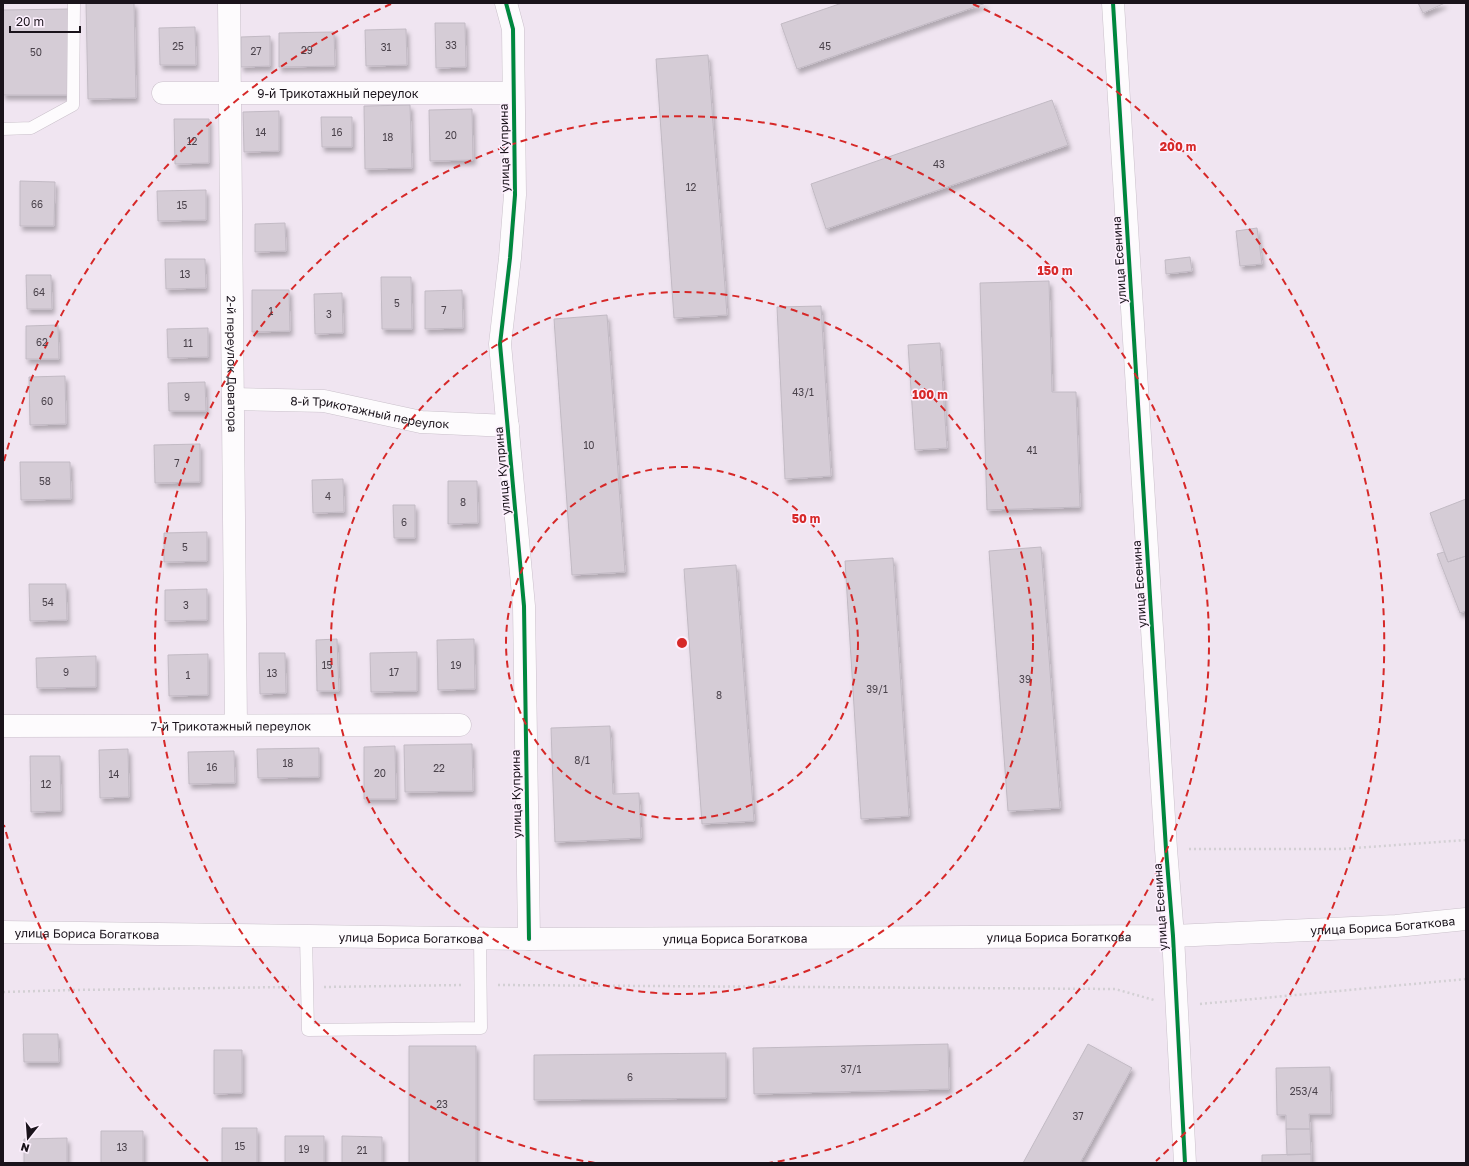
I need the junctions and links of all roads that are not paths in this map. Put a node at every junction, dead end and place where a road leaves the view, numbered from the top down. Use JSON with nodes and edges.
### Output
{"nodes":[{"id":1,"x":74,"y":3,"type":"edge"},
{"id":2,"x":229,"y":3,"type":"edge"},
{"id":3,"x":506,"y":3,"type":"edge"},
{"id":4,"x":1113,"y":3,"type":"edge"},
{"id":5,"x":163,"y":93,"type":"dead end"},
{"id":6,"x":513,"y":93,"type":"junction"},
{"id":7,"x":230,"y":94,"type":"junction"},
{"id":8,"x":3,"y":129,"type":"edge"},
{"id":9,"x":233,"y":399,"type":"junction"},
{"id":10,"x":508,"y":426,"type":"junction"},
{"id":11,"x":460,"y":725,"type":"dead end"},
{"id":12,"x":3,"y":726,"type":"edge"},
{"id":13,"x":236,"y":726,"type":"junction"},
{"id":14,"x":1466,"y":919,"type":"edge"},
{"id":15,"x":3,"y":932,"type":"edge"},
{"id":16,"x":306,"y":936,"type":"junction"},
{"id":17,"x":1173,"y":936,"type":"junction"},
{"id":18,"x":480,"y":938,"type":"junction"},
{"id":19,"x":529,"y":939,"type":"junction"},
{"id":20,"x":1185,"y":1163,"type":"edge"}],
"edges":[{"from":1,"to":8,"type":"lane"},
{"from":2,"to":7,"type":"street","name":"2-й переулок Доватора"},
{"from":3,"to":6,"type":"street","name":"улица Куприна"},
{"from":4,"to":17,"type":"street","name":"улица Есенина"},
{"from":5,"to":7,"type":"street","name":"9-й Трикотажный переулок"},
{"from":6,"to":7,"type":"street","name":"9-й Трикотажный переулок"},
{"from":6,"to":10,"type":"street","name":"улица Куприна"},
{"from":7,"to":9,"type":"street","name":"2-й переулок Доватора"},
{"from":9,"to":10,"type":"street","name":"8-й Трикотажный переулок"},
{"from":9,"to":13,"type":"street","name":"2-й переулок Доватора"},
{"from":10,"to":19,"type":"street","name":"улица Куприна"},
{"from":11,"to":13,"type":"street","name":"7-й Трикотажный переулок"},
{"from":12,"to":13,"type":"street","name":"7-й Трикотажный переулок"},
{"from":14,"to":17,"type":"street","name":"улица Бориса Богаткова"},
{"from":15,"to":16,"type":"street","name":"улица Бориса Богаткова"},
{"from":16,"to":18,"type":"street","name":"улица Бориса Богаткова"},
{"from":16,"to":18,"type":"lane"},
{"from":17,"to":19,"type":"street","name":"улица Бориса Богаткова"},
{"from":17,"to":20,"type":"street","name":"улица Есенина"},
{"from":18,"to":19,"type":"street","name":"улица Бориса Богаткова"}]}
